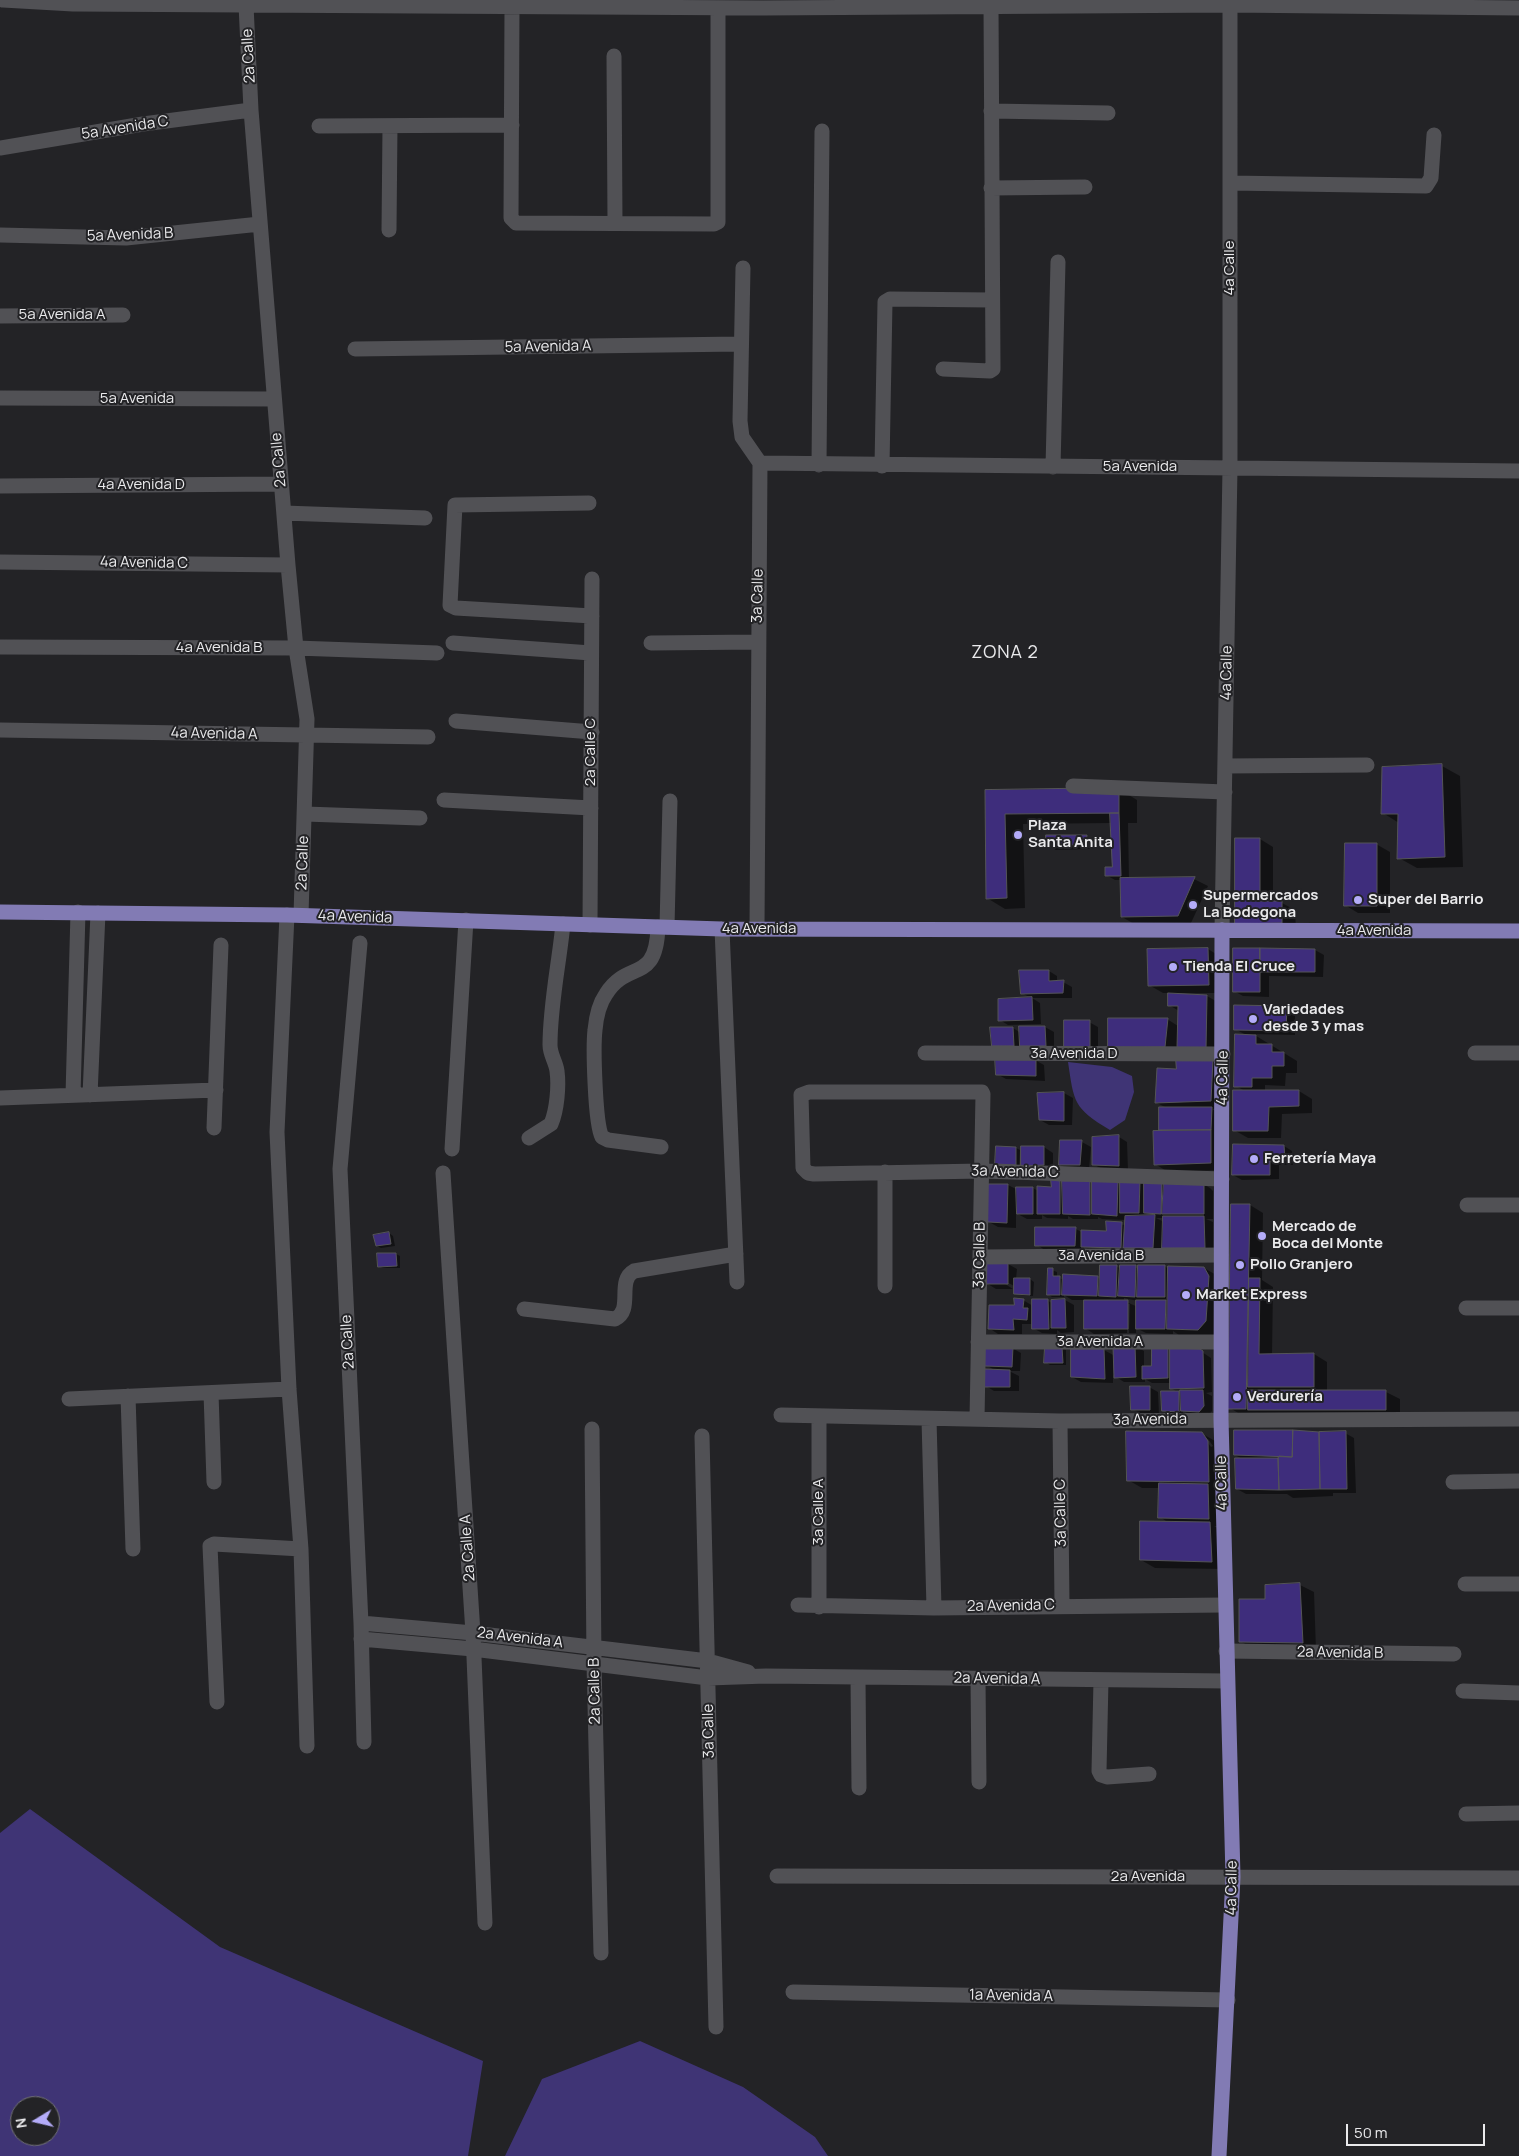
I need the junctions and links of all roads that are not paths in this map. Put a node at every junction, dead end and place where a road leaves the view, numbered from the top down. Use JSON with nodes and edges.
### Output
{"nodes":[{"id":1,"x":3,"y":0,"type":"edge"},
{"id":2,"x":73,"y":2,"type":"edge"},
{"id":3,"x":315,"y":3,"type":"edge"},
{"id":4,"x":493,"y":3,"type":"edge"},
{"id":5,"x":1230,"y":3,"type":"edge"},
{"id":6,"x":1418,"y":3,"type":"edge"},
{"id":7,"x":763,"y":4,"type":"edge"},
{"id":8,"x":1474,"y":4,"type":"edge"},
{"id":9,"x":246,"y":5,"type":"junction"},
{"id":10,"x":992,"y":5,"type":"junction"},
{"id":11,"x":512,"y":6,"type":"junction"},
{"id":12,"x":718,"y":8,"type":"junction"},
{"id":13,"x":1519,"y":8,"type":"edge"},
{"id":14,"x":614,"y":56,"type":"dead end"},
{"id":15,"x":252,"y":110,"type":"junction"},
{"id":16,"x":991,"y":111,"type":"junction"},
{"id":17,"x":1108,"y":113,"type":"dead end"},
{"id":18,"x":512,"y":125,"type":"junction"},
{"id":19,"x":318,"y":126,"type":"dead end"},
{"id":20,"x":390,"y":126,"type":"junction"},
{"id":21,"x":822,"y":132,"type":"dead end"},
{"id":22,"x":1434,"y":134,"type":"dead end"},
{"id":23,"x":0,"y":148,"type":"edge"},
{"id":24,"x":1230,"y":184,"type":"junction"},
{"id":25,"x":1085,"y":187,"type":"dead end"},
{"id":26,"x":991,"y":188,"type":"junction"},
{"id":27,"x":615,"y":223,"type":"junction"},
{"id":28,"x":260,"y":224,"type":"junction"},
{"id":29,"x":389,"y":230,"type":"dead end"},
{"id":30,"x":0,"y":235,"type":"edge"},
{"id":31,"x":1058,"y":262,"type":"dead end"},
{"id":32,"x":743,"y":268,"type":"dead end"},
{"id":33,"x":991,"y":300,"type":"junction"},
{"id":34,"x":123,"y":315,"type":"dead end"},
{"id":35,"x":0,"y":316,"type":"edge"},
{"id":36,"x":741,"y":344,"type":"junction"},
{"id":37,"x":355,"y":349,"type":"dead end"},
{"id":38,"x":943,"y":369,"type":"dead end"},
{"id":39,"x":0,"y":398,"type":"edge"},
{"id":40,"x":274,"y":399,"type":"junction"},
{"id":41,"x":760,"y":463,"type":"junction"},
{"id":42,"x":820,"y":464,"type":"junction"},
{"id":43,"x":882,"y":466,"type":"junction"},
{"id":44,"x":1052,"y":467,"type":"junction"},
{"id":45,"x":1230,"y":468,"type":"junction"},
{"id":46,"x":1519,"y":471,"type":"edge"},
{"id":47,"x":281,"y":484,"type":"junction"},
{"id":48,"x":0,"y":486,"type":"edge"},
{"id":49,"x":589,"y":503,"type":"dead end"},
{"id":50,"x":284,"y":513,"type":"junction"},
{"id":51,"x":425,"y":518,"type":"dead end"},
{"id":52,"x":0,"y":562,"type":"edge"},
{"id":53,"x":288,"y":565,"type":"junction"},
{"id":54,"x":592,"y":579,"type":"dead end"},
{"id":55,"x":592,"y":616,"type":"junction"},
{"id":56,"x":758,"y":642,"type":"junction"},
{"id":57,"x":453,"y":643,"type":"dead end"},
{"id":58,"x":651,"y":643,"type":"dead end"},
{"id":59,"x":0,"y":647,"type":"edge"},
{"id":60,"x":296,"y":648,"type":"junction"},
{"id":61,"x":437,"y":653,"type":"dead end"},
{"id":62,"x":591,"y":653,"type":"junction"},
{"id":63,"x":456,"y":721,"type":"dead end"},
{"id":64,"x":0,"y":730,"type":"edge"},
{"id":65,"x":592,"y":732,"type":"junction"},
{"id":66,"x":307,"y":735,"type":"junction"},
{"id":67,"x":428,"y":737,"type":"dead end"},
{"id":68,"x":1367,"y":765,"type":"dead end"},
{"id":69,"x":1225,"y":766,"type":"junction"},
{"id":70,"x":1073,"y":786,"type":"dead end"},
{"id":71,"x":1225,"y":792,"type":"junction"},
{"id":72,"x":444,"y":800,"type":"dead end"},
{"id":73,"x":670,"y":801,"type":"dead end"},
{"id":74,"x":591,"y":808,"type":"junction"},
{"id":75,"x":305,"y":814,"type":"junction"},
{"id":76,"x":420,"y":818,"type":"dead end"},
{"id":77,"x":0,"y":912,"type":"edge"},
{"id":78,"x":78,"y":912,"type":"junction"},
{"id":79,"x":98,"y":913,"type":"junction"},
{"id":80,"x":294,"y":915,"type":"junction"},
{"id":81,"x":466,"y":920,"type":"junction"},
{"id":82,"x":563,"y":924,"type":"junction"},
{"id":83,"x":590,"y":924,"type":"junction"},
{"id":84,"x":662,"y":927,"type":"junction"},
{"id":85,"x":722,"y":929,"type":"junction"},
{"id":86,"x":757,"y":929,"type":"junction"},
{"id":87,"x":1222,"y":930,"type":"junction"},
{"id":88,"x":1519,"y":932,"type":"edge"},
{"id":89,"x":360,"y":943,"type":"dead end"},
{"id":90,"x":222,"y":945,"type":"dead end"},
{"id":91,"x":925,"y":1053,"type":"dead end"},
{"id":92,"x":1475,"y":1053,"type":"dead end"},
{"id":93,"x":1519,"y":1053,"type":"edge"},
{"id":94,"x":1223,"y":1054,"type":"junction"},
{"id":95,"x":216,"y":1090,"type":"junction"},
{"id":96,"x":73,"y":1095,"type":"junction"},
{"id":97,"x":90,"y":1095,"type":"junction"},
{"id":98,"x":0,"y":1098,"type":"edge"},
{"id":99,"x":214,"y":1128,"type":"dead end"},
{"id":100,"x":529,"y":1138,"type":"dead end"},
{"id":101,"x":661,"y":1147,"type":"dead end"},
{"id":102,"x":452,"y":1149,"type":"dead end"},
{"id":103,"x":982,"y":1171,"type":"junction"},
{"id":104,"x":808,"y":1172,"type":"joint"},
{"id":105,"x":885,"y":1172,"type":"junction"},
{"id":106,"x":443,"y":1173,"type":"dead end"},
{"id":107,"x":1222,"y":1179,"type":"junction"},
{"id":108,"x":1467,"y":1205,"type":"dead end"},
{"id":109,"x":1519,"y":1205,"type":"edge"},
{"id":110,"x":736,"y":1254,"type":"junction"},
{"id":111,"x":1221,"y":1255,"type":"junction"},
{"id":112,"x":980,"y":1257,"type":"junction"},
{"id":113,"x":737,"y":1282,"type":"dead end"},
{"id":114,"x":885,"y":1286,"type":"dead end"},
{"id":115,"x":1466,"y":1308,"type":"dead end"},
{"id":116,"x":1519,"y":1308,"type":"edge"},
{"id":117,"x":524,"y":1309,"type":"dead end"},
{"id":118,"x":978,"y":1342,"type":"junction"},
{"id":119,"x":1221,"y":1342,"type":"junction"},
{"id":120,"x":289,"y":1389,"type":"junction"},
{"id":121,"x":211,"y":1393,"type":"junction"},
{"id":122,"x":128,"y":1396,"type":"junction"},
{"id":123,"x":69,"y":1399,"type":"dead end"},
{"id":124,"x":781,"y":1415,"type":"dead end"},
{"id":125,"x":819,"y":1416,"type":"junction"},
{"id":126,"x":929,"y":1419,"type":"junction"},
{"id":127,"x":977,"y":1419,"type":"junction"},
{"id":128,"x":1221,"y":1419,"type":"junction"},
{"id":129,"x":1519,"y":1419,"type":"edge"},
{"id":130,"x":1060,"y":1421,"type":"junction"},
{"id":131,"x":592,"y":1428,"type":"dead end"},
{"id":132,"x":702,"y":1436,"type":"dead end"},
{"id":133,"x":1519,"y":1481,"type":"edge"},
{"id":134,"x":214,"y":1482,"type":"dead end"},
{"id":135,"x":1453,"y":1482,"type":"dead end"},
{"id":136,"x":133,"y":1549,"type":"dead end"},
{"id":137,"x":301,"y":1550,"type":"junction"},
{"id":138,"x":1464,"y":1584,"type":"dead end"},
{"id":139,"x":1519,"y":1584,"type":"edge"},
{"id":140,"x":798,"y":1605,"type":"dead end"},
{"id":141,"x":1062,"y":1605,"type":"junction"},
{"id":142,"x":1224,"y":1605,"type":"junction"},
{"id":143,"x":819,"y":1607,"type":"junction"},
{"id":144,"x":934,"y":1608,"type":"junction"},
{"id":145,"x":361,"y":1623,"type":"junction"},
{"id":146,"x":473,"y":1632,"type":"junction"},
{"id":147,"x":362,"y":1639,"type":"junction"},
{"id":148,"x":594,"y":1647,"type":"junction"},
{"id":149,"x":474,"y":1649,"type":"junction"},
{"id":150,"x":1226,"y":1651,"type":"junction"},
{"id":151,"x":1454,"y":1654,"type":"dead end"},
{"id":152,"x":708,"y":1661,"type":"junction"},
{"id":153,"x":594,"y":1663,"type":"junction"},
{"id":154,"x":766,"y":1676,"type":"junction"},
{"id":155,"x":708,"y":1678,"type":"junction"},
{"id":156,"x":858,"y":1678,"type":"junction"},
{"id":157,"x":978,"y":1679,"type":"junction"},
{"id":158,"x":1101,"y":1680,"type":"junction"},
{"id":159,"x":1227,"y":1681,"type":"junction"},
{"id":160,"x":1463,"y":1691,"type":"dead end"},
{"id":161,"x":1519,"y":1693,"type":"edge"},
{"id":162,"x":217,"y":1702,"type":"dead end"},
{"id":163,"x":364,"y":1742,"type":"dead end"},
{"id":164,"x":307,"y":1746,"type":"dead end"},
{"id":165,"x":1150,"y":1774,"type":"dead end"},
{"id":166,"x":980,"y":1782,"type":"dead end"},
{"id":167,"x":859,"y":1788,"type":"dead end"},
{"id":168,"x":1466,"y":1814,"type":"dead end"},
{"id":169,"x":1519,"y":1814,"type":"edge"},
{"id":170,"x":778,"y":1876,"type":"dead end"},
{"id":171,"x":1233,"y":1877,"type":"junction"},
{"id":172,"x":1519,"y":1878,"type":"edge"},
{"id":173,"x":485,"y":1923,"type":"dead end"},
{"id":174,"x":601,"y":1952,"type":"dead end"},
{"id":175,"x":793,"y":1992,"type":"dead end"},
{"id":176,"x":1228,"y":2000,"type":"junction"},
{"id":177,"x":716,"y":2027,"type":"dead end"},
{"id":178,"x":1219,"y":2156,"type":"edge"}],
"edges":[{"from":1,"to":2,"type":"street"},
{"from":2,"to":9,"type":"street"},
{"from":3,"to":4,"type":"street"},
{"from":3,"to":9,"type":"street"},
{"from":4,"to":11,"type":"street"},
{"from":5,"to":6,"type":"street"},
{"from":5,"to":10,"type":"street"},
{"from":5,"to":24,"type":"street","name":"4a Calle"},
{"from":6,"to":8,"type":"street"},
{"from":7,"to":10,"type":"street"},
{"from":7,"to":12,"type":"street"},
{"from":8,"to":13,"type":"street"},
{"from":9,"to":15,"type":"street","name":"2a Calle"},
{"from":10,"to":16,"type":"street"},
{"from":11,"to":12,"type":"street"},
{"from":11,"to":18,"type":"street"},
{"from":12,"to":27,"type":"street"},
{"from":14,"to":27,"type":"street"},
{"from":15,"to":23,"type":"street","name":"5a Avenida C"},
{"from":15,"to":28,"type":"street","name":"2a Calle"},
{"from":16,"to":17,"type":"street"},
{"from":16,"to":26,"type":"street"},
{"from":18,"to":20,"type":"street"},
{"from":18,"to":27,"type":"street"},
{"from":19,"to":20,"type":"street"},
{"from":20,"to":29,"type":"street"},
{"from":21,"to":42,"type":"street"},
{"from":22,"to":24,"type":"street"},
{"from":24,"to":45,"type":"street","name":"4a Calle"},
{"from":25,"to":26,"type":"street"},
{"from":26,"to":33,"type":"street"},
{"from":28,"to":30,"type":"street","name":"5a Avenida B"},
{"from":28,"to":40,"type":"street","name":"2a Calle"},
{"from":31,"to":44,"type":"street"},
{"from":32,"to":36,"type":"street"},
{"from":33,"to":38,"type":"street"},
{"from":33,"to":43,"type":"street"},
{"from":34,"to":35,"type":"street","name":"5a Avenida A"},
{"from":36,"to":37,"type":"street","name":"5a Avenida A"},
{"from":36,"to":41,"type":"street"},
{"from":39,"to":40,"type":"street","name":"5a Avenida"},
{"from":40,"to":47,"type":"street","name":"2a Calle"},
{"from":41,"to":42,"type":"street","name":"5a Avenida"},
{"from":41,"to":56,"type":"street","name":"3a Calle"},
{"from":42,"to":43,"type":"street","name":"5a Avenida"},
{"from":43,"to":44,"type":"street","name":"5a Avenida"},
{"from":44,"to":45,"type":"street","name":"5a Avenida"},
{"from":45,"to":46,"type":"street","name":"5a Avenida"},
{"from":45,"to":69,"type":"street","name":"4a Calle"},
{"from":47,"to":48,"type":"street","name":"4a Avenida D"},
{"from":47,"to":50,"type":"street","name":"2a Calle"},
{"from":49,"to":55,"type":"street"},
{"from":50,"to":51,"type":"street"},
{"from":50,"to":53,"type":"street","name":"2a Calle"},
{"from":52,"to":53,"type":"street","name":"4a Avenida C"},
{"from":53,"to":60,"type":"street","name":"2a Calle"},
{"from":54,"to":55,"type":"street","name":"2a Calle C"},
{"from":55,"to":62,"type":"street","name":"2a Calle C"},
{"from":56,"to":58,"type":"street"},
{"from":56,"to":86,"type":"street","name":"3a Calle"},
{"from":57,"to":62,"type":"street"},
{"from":59,"to":60,"type":"street","name":"4a Avenida B"},
{"from":60,"to":61,"type":"street","name":"4a Avenida B"},
{"from":60,"to":66,"type":"street","name":"2a Calle"},
{"from":62,"to":65,"type":"street","name":"2a Calle C"},
{"from":63,"to":65,"type":"street"},
{"from":64,"to":66,"type":"street","name":"4a Avenida A"},
{"from":65,"to":74,"type":"street","name":"2a Calle C"},
{"from":66,"to":67,"type":"street","name":"4a Avenida A"},
{"from":66,"to":75,"type":"street","name":"2a Calle"},
{"from":68,"to":69,"type":"street"},
{"from":69,"to":71,"type":"street","name":"4a Calle"},
{"from":70,"to":71,"type":"street"},
{"from":71,"to":87,"type":"street","name":"4a Calle"},
{"from":72,"to":74,"type":"street"},
{"from":73,"to":84,"type":"street"},
{"from":74,"to":83,"type":"street","name":"2a Calle C"},
{"from":75,"to":76,"type":"street"},
{"from":75,"to":80,"type":"street","name":"2a Calle"},
{"from":77,"to":78,"type":"main road","name":"4a Avenida"},
{"from":78,"to":79,"type":"main road","name":"4a Avenida"},
{"from":78,"to":96,"type":"street"},
{"from":79,"to":80,"type":"main road","name":"4a Avenida"},
{"from":79,"to":97,"type":"street"},
{"from":80,"to":81,"type":"main road","name":"4a Avenida"},
{"from":80,"to":120,"type":"street","name":"2a Calle"},
{"from":81,"to":82,"type":"main road","name":"4a Avenida"},
{"from":81,"to":102,"type":"street"},
{"from":82,"to":83,"type":"main road","name":"4a Avenida"},
{"from":82,"to":100,"type":"street"},
{"from":83,"to":84,"type":"main road","name":"4a Avenida"},
{"from":84,"to":85,"type":"main road","name":"4a Avenida"},
{"from":84,"to":101,"type":"street"},
{"from":85,"to":86,"type":"main road","name":"4a Avenida"},
{"from":85,"to":110,"type":"street"},
{"from":86,"to":87,"type":"main road","name":"4a Avenida"},
{"from":87,"to":88,"type":"main road","name":"4a Avenida"},
{"from":87,"to":94,"type":"main road","name":"4a Calle"},
{"from":89,"to":145,"type":"street","name":"2a Calle"},
{"from":90,"to":95,"type":"street"},
{"from":91,"to":94,"type":"street","name":"3a Avenida D"},
{"from":92,"to":93,"type":"street"},
{"from":94,"to":107,"type":"main road","name":"4a Calle"},
{"from":95,"to":97,"type":"street"},
{"from":95,"to":99,"type":"street"},
{"from":96,"to":97,"type":"street"},
{"from":96,"to":98,"type":"street"},
{"from":103,"to":104,"type":"street","name":"3a Calle B"},
{"from":103,"to":105,"type":"street","name":"3a Avenida C"},
{"from":103,"to":107,"type":"street","name":"3a Avenida C"},
{"from":103,"to":112,"type":"street","name":"3a Calle B"},
{"from":104,"to":105,"type":"street","name":"3a Avenida C"},
{"from":105,"to":114,"type":"street"},
{"from":106,"to":146,"type":"street","name":"2a Calle A"},
{"from":107,"to":111,"type":"main road","name":"4a Calle"},
{"from":108,"to":109,"type":"street"},
{"from":110,"to":113,"type":"street"},
{"from":110,"to":117,"type":"street"},
{"from":111,"to":112,"type":"street","name":"3a Avenida B"},
{"from":111,"to":119,"type":"main road","name":"4a Calle"},
{"from":112,"to":118,"type":"street","name":"3a Calle B"},
{"from":115,"to":116,"type":"street"},
{"from":118,"to":119,"type":"street","name":"3a Avenida A"},
{"from":118,"to":127,"type":"street","name":"3a Calle B"},
{"from":119,"to":128,"type":"main road","name":"4a Calle"},
{"from":120,"to":121,"type":"street"},
{"from":120,"to":137,"type":"street","name":"2a Calle"},
{"from":121,"to":122,"type":"street"},
{"from":121,"to":134,"type":"street"},
{"from":122,"to":123,"type":"street"},
{"from":122,"to":136,"type":"street"},
{"from":124,"to":125,"type":"street","name":"3a Avenida"},
{"from":125,"to":126,"type":"street","name":"3a Avenida"},
{"from":125,"to":143,"type":"street","name":"3a Calle A"},
{"from":126,"to":127,"type":"street","name":"3a Avenida"},
{"from":126,"to":144,"type":"street"},
{"from":127,"to":130,"type":"street","name":"3a Avenida"},
{"from":128,"to":129,"type":"street","name":"3a Avenida"},
{"from":128,"to":130,"type":"street","name":"3a Avenida"},
{"from":128,"to":142,"type":"main road","name":"4a Calle"},
{"from":130,"to":141,"type":"street","name":"3a Calle C"},
{"from":131,"to":148,"type":"street","name":"2a Calle B"},
{"from":132,"to":152,"type":"street","name":"3a Calle"},
{"from":133,"to":135,"type":"street"},
{"from":137,"to":162,"type":"street"},
{"from":137,"to":164,"type":"street","name":"2a Calle"},
{"from":138,"to":139,"type":"street"},
{"from":140,"to":143,"type":"street","name":"2a Avenida C"},
{"from":141,"to":142,"type":"street","name":"2a Avenida C"},
{"from":141,"to":144,"type":"street","name":"2a Avenida C"},
{"from":142,"to":150,"type":"main road","name":"4a Calle"},
{"from":143,"to":144,"type":"street","name":"2a Avenida C"},
{"from":145,"to":146,"type":"street","name":"2a Avenida A"},
{"from":145,"to":147,"type":"street","name":"2a Calle"},
{"from":146,"to":148,"type":"street","name":"2a Avenida A"},
{"from":146,"to":149,"type":"street","name":"2a Calle A"},
{"from":147,"to":149,"type":"street","name":"2a Avenida A"},
{"from":147,"to":163,"type":"street","name":"2a Calle"},
{"from":148,"to":152,"type":"street","name":"2a Avenida A"},
{"from":148,"to":153,"type":"street","name":"2a Calle B"},
{"from":149,"to":153,"type":"street","name":"2a Avenida A"},
{"from":149,"to":173,"type":"street","name":"2a Calle A"},
{"from":150,"to":151,"type":"street","name":"2a Avenida B"},
{"from":150,"to":159,"type":"main road","name":"4a Calle"},
{"from":152,"to":154,"type":"street","name":"2a Avenida A"},
{"from":152,"to":155,"type":"street","name":"3a Calle"},
{"from":153,"to":155,"type":"street","name":"2a Avenida A"},
{"from":153,"to":174,"type":"street","name":"2a Calle B"},
{"from":154,"to":155,"type":"street","name":"2a Avenida A"},
{"from":154,"to":156,"type":"street","name":"2a Avenida A"},
{"from":155,"to":177,"type":"street","name":"3a Calle"},
{"from":156,"to":157,"type":"street","name":"2a Avenida A"},
{"from":156,"to":167,"type":"street"},
{"from":157,"to":158,"type":"street","name":"2a Avenida A"},
{"from":157,"to":166,"type":"street"},
{"from":158,"to":159,"type":"street","name":"2a Avenida A"},
{"from":158,"to":165,"type":"street"},
{"from":159,"to":171,"type":"main road","name":"4a Calle"},
{"from":160,"to":161,"type":"street"},
{"from":168,"to":169,"type":"street"},
{"from":170,"to":171,"type":"street","name":"2a Avenida"},
{"from":171,"to":172,"type":"street","name":"2a Avenida"},
{"from":171,"to":176,"type":"main road","name":"4a Calle"},
{"from":175,"to":176,"type":"street","name":"1a Avenida A"},
{"from":176,"to":178,"type":"main road","name":"4a Calle"}]}
